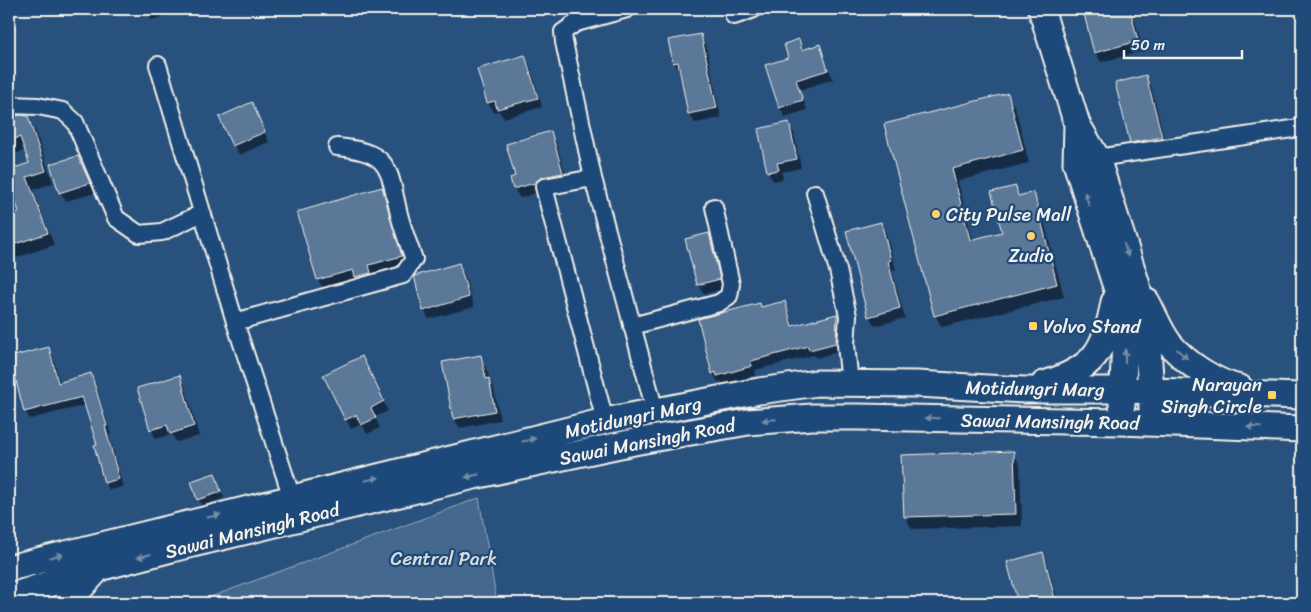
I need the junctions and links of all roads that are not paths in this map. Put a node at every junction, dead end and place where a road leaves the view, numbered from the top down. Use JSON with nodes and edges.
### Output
{"nodes":[{"id":1,"x":628,"y":9,"type":"edge"},
{"id":2,"x":754,"y":9,"type":"edge"},
{"id":3,"x":1042,"y":9,"type":"edge"},
{"id":4,"x":734,"y":16,"type":"dead end"},
{"id":5,"x":158,"y":65,"type":"dead end"},
{"id":6,"x":9,"y":105,"type":"edge"},
{"id":7,"x":1077,"y":124,"type":"junction"},
{"id":8,"x":1298,"y":128,"type":"dead end"},
{"id":9,"x":337,"y":147,"type":"dead end"},
{"id":10,"x":1097,"y":158,"type":"junction"},
{"id":11,"x":593,"y":178,"type":"junction"},
{"id":12,"x":815,"y":193,"type":"dead end"},
{"id":13,"x":714,"y":207,"type":"dead end"},
{"id":14,"x":202,"y":213,"type":"junction"},
{"id":15,"x":1127,"y":287,"type":"junction"},
{"id":16,"x":235,"y":322,"type":"junction"},
{"id":17,"x":632,"y":326,"type":"junction"},
{"id":18,"x":850,"y":384,"type":"junction"},
{"id":19,"x":1025,"y":390,"type":"junction"},
{"id":20,"x":1124,"y":390,"type":"junction"},
{"id":21,"x":1152,"y":391,"type":"junction"},
{"id":22,"x":1272,"y":395,"type":"junction"},
{"id":23,"x":1302,"y":396,"type":"edge"},
{"id":24,"x":655,"y":411,"type":"junction"},
{"id":25,"x":605,"y":421,"type":"junction"},
{"id":26,"x":1120,"y":422,"type":"junction"},
{"id":27,"x":1151,"y":423,"type":"junction"},
{"id":28,"x":1302,"y":429,"type":"edge"},
{"id":29,"x":292,"y":498,"type":"junction"},
{"id":30,"x":9,"y":568,"type":"edge"},
{"id":31,"x":99,"y":568,"type":"junction"},
{"id":32,"x":9,"y":598,"type":"edge"},
{"id":33,"x":67,"y":603,"type":"edge"}],
"edges":[{"from":1,"to":11,"type":"street"},
{"from":2,"to":4,"type":"street"},
{"from":3,"to":7,"type":"main road"},
{"from":5,"to":14,"type":"street"},
{"from":6,"to":14,"type":"street"},
{"from":7,"to":10,"type":"main road"},
{"from":15,"to":7,"type":"main road","one_way":true},
{"from":8,"to":10,"type":"street"},
{"from":9,"to":16,"type":"street"},
{"from":10,"to":15,"type":"main road","one_way":true},
{"from":11,"to":17,"type":"street"},
{"from":11,"to":25,"type":"street"},
{"from":12,"to":18,"type":"street"},
{"from":13,"to":17,"type":"street"},
{"from":14,"to":16,"type":"street"},
{"from":15,"to":19,"type":"main road"},
{"from":20,"to":15,"type":"main road","one_way":true},
{"from":15,"to":21,"type":"main road"},
{"from":15,"to":22,"type":"main road","one_way":true},
{"from":16,"to":29,"type":"street"},
{"from":17,"to":24,"type":"street"},
{"from":18,"to":19,"type":"main road","name":"Motidungri Marg"},
{"from":18,"to":24,"type":"main road","name":"Motidungri Marg"},
{"from":19,"to":20,"type":"main road","name":"Motidungri Marg"},
{"from":20,"to":21,"type":"main road","name":"Motidungri Marg"},
{"from":20,"to":26,"type":"main road"},
{"from":21,"to":22,"type":"main road","name":"Motidungri Marg"},
{"from":21,"to":27,"type":"main road"},
{"from":22,"to":23,"type":"main road"},
{"from":24,"to":25,"type":"main road","name":"Motidungri Marg"},
{"from":29,"to":25,"type":"main road","name":"Motidungri Marg","one_way":true},
{"from":26,"to":27,"type":"main road","name":"Sawai Mansingh Road"},
{"from":26,"to":31,"type":"main road","name":"Sawai Mansingh Road","one_way":true},
{"from":28,"to":27,"type":"main road","name":"Sawai Mansingh Road","one_way":true},
{"from":30,"to":29,"type":"main road","name":"Motidungri Marg","one_way":true},
{"from":31,"to":32,"type":"main road","name":"Sawai Mansingh Road"},
{"from":31,"to":33,"type":"main road"}]}
